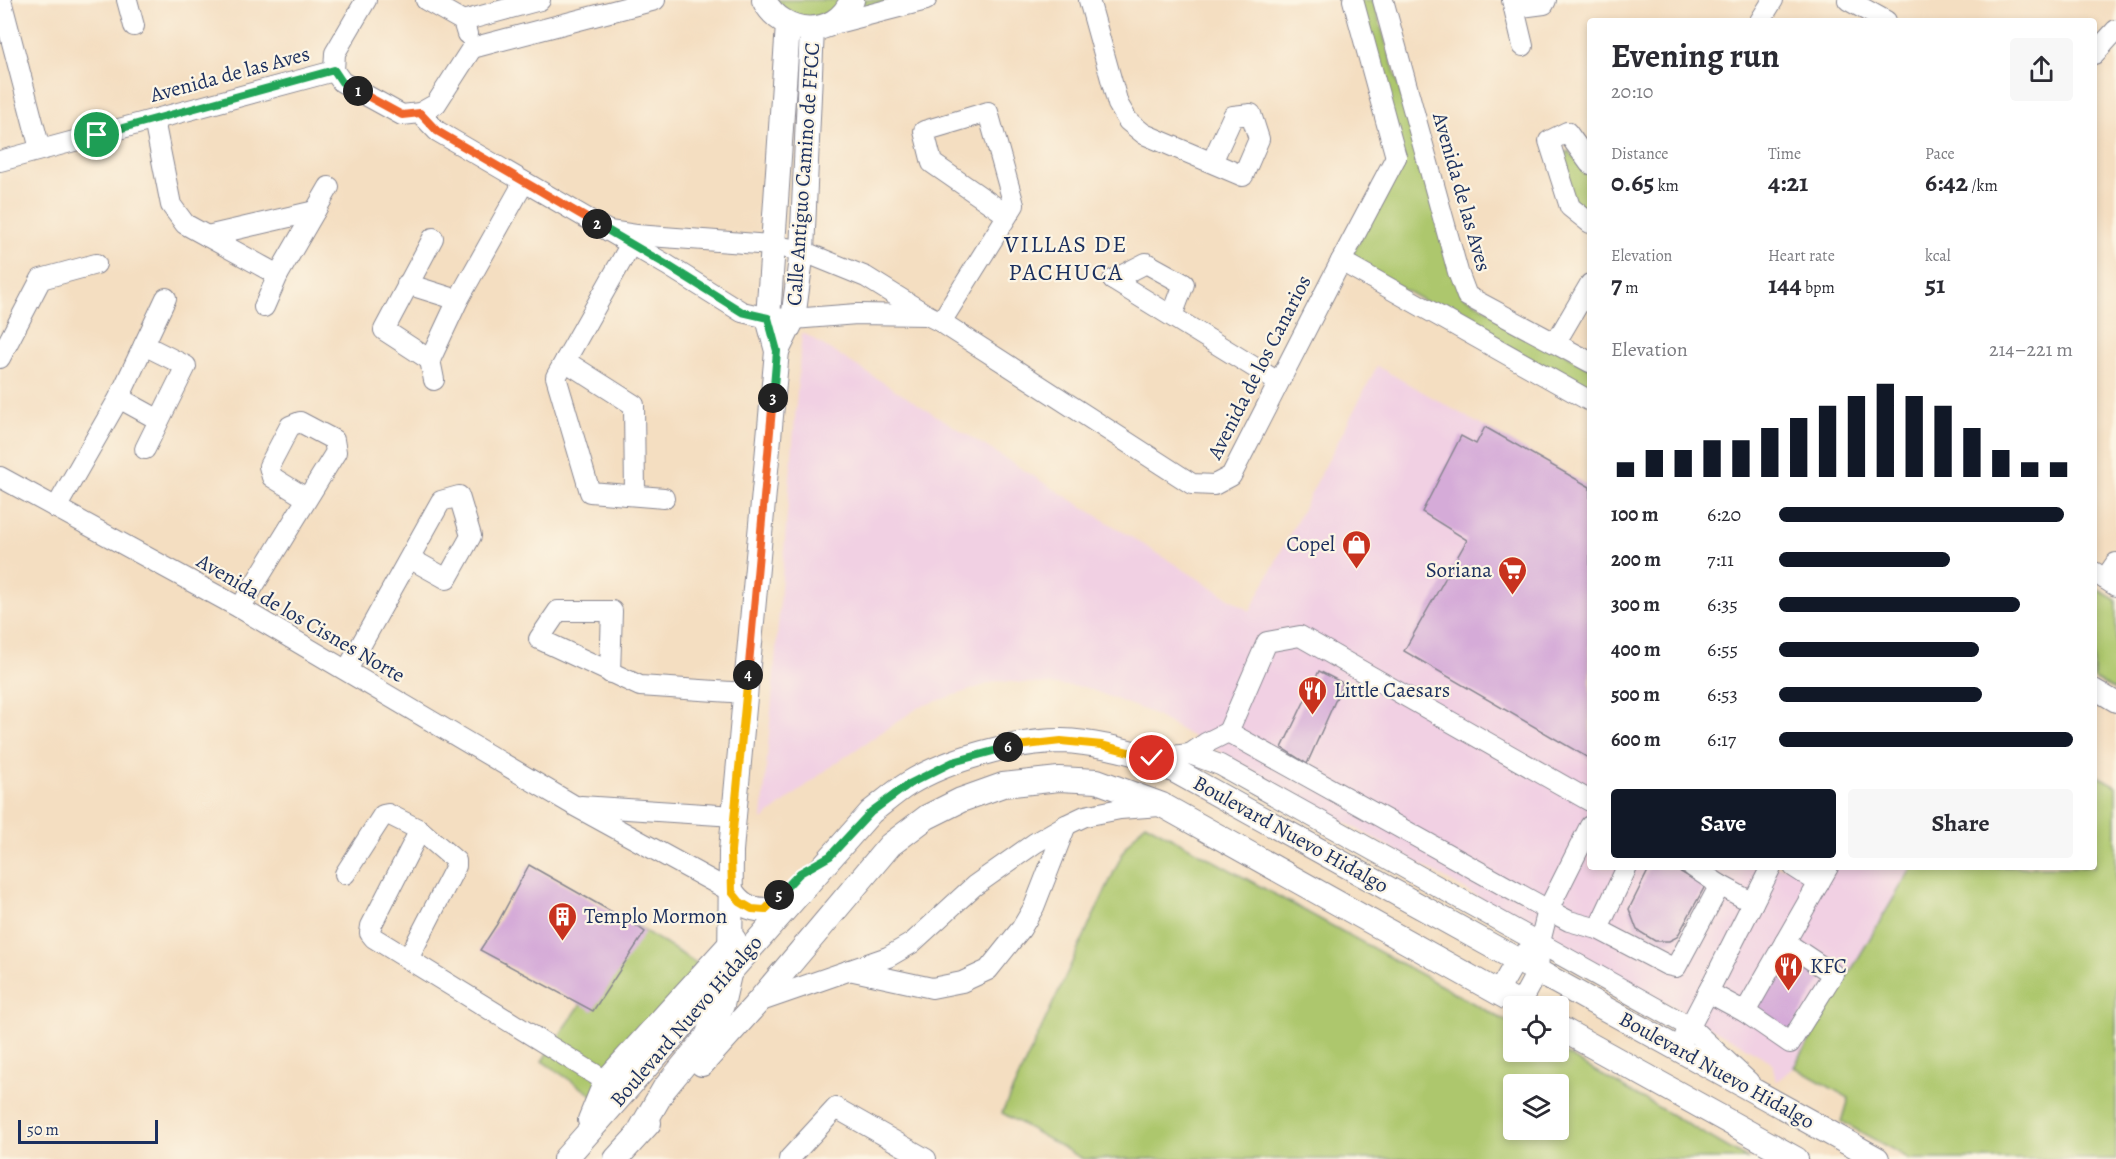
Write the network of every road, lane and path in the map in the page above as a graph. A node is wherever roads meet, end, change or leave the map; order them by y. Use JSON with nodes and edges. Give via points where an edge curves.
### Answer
{"nodes":[{"id":1,"x":1,"y":0,"type":"edge"},
{"id":2,"x":127,"y":0,"type":"edge"},
{"id":3,"x":366,"y":0,"type":"edge"},
{"id":4,"x":426,"y":0,"type":"edge"},
{"id":5,"x":655,"y":0,"type":"edge"},
{"id":6,"x":764,"y":0,"type":"edge"},
{"id":7,"x":852,"y":0,"type":"edge"},
{"id":8,"x":926,"y":0,"type":"edge"},
{"id":9,"x":1089,"y":0,"type":"edge"},
{"id":10,"x":1353,"y":0,"type":"edge"},
{"id":11,"x":1383,"y":0,"type":"edge"},
{"id":12,"x":1546,"y":0,"type":"edge"},
{"id":13,"x":1773,"y":0,"type":"edge"},
{"id":14,"x":1848,"y":0,"type":"edge"},
{"id":15,"x":528,"y":1,"type":"edge"},
{"id":16,"x":1514,"y":4,"type":"edge"},
{"id":17,"x":1762,"y":18,"type":"edge"},
{"id":18,"x":1881,"y":18,"type":"edge"},
{"id":19,"x":463,"y":21,"type":"junction"},
{"id":20,"x":788,"y":25,"type":"junction"},
{"id":21,"x":134,"y":26,"type":"dead end"},
{"id":22,"x":819,"y":27,"type":"junction"},
{"id":23,"x":2116,"y":30,"type":"edge"},
{"id":24,"x":1523,"y":45,"type":"dead end"},
{"id":25,"x":472,"y":48,"type":"junction"},
{"id":26,"x":2097,"y":51,"type":"edge"},
{"id":27,"x":334,"y":70,"type":"junction"},
{"id":28,"x":420,"y":113,"type":"junction"},
{"id":29,"x":154,"y":120,"type":"junction"},
{"id":30,"x":40,"y":149,"type":"junction"},
{"id":31,"x":1396,"y":157,"type":"junction"},
{"id":32,"x":1427,"y":159,"type":"junction"},
{"id":33,"x":1587,"y":160,"type":"edge"},
{"id":34,"x":0,"y":161,"type":"edge"},
{"id":35,"x":1212,"y":162,"type":"dead end"},
{"id":36,"x":524,"y":182,"type":"junction"},
{"id":37,"x":328,"y":186,"type":"dead end"},
{"id":38,"x":315,"y":211,"type":"junction"},
{"id":39,"x":1007,"y":215,"type":"junction"},
{"id":40,"x":1587,"y":221,"type":"edge"},
{"id":41,"x":207,"y":236,"type":"junction"},
{"id":42,"x":433,"y":238,"type":"dead end"},
{"id":43,"x":669,"y":238,"type":"junction"},
{"id":44,"x":633,"y":240,"type":"junction"},
{"id":45,"x":772,"y":245,"type":"junction"},
{"id":46,"x":802,"y":251,"type":"junction"},
{"id":47,"x":1341,"y":261,"type":"junction"},
{"id":48,"x":96,"y":264,"type":"dead end"},
{"id":49,"x":667,"y":265,"type":"junction"},
{"id":50,"x":278,"y":275,"type":"junction"},
{"id":51,"x":866,"y":277,"type":"junction"},
{"id":52,"x":407,"y":284,"type":"junction"},
{"id":53,"x":1587,"y":289,"type":"edge"},
{"id":54,"x":1467,"y":296,"type":"junction"},
{"id":55,"x":166,"y":298,"type":"dead end"},
{"id":56,"x":458,"y":300,"type":"junction"},
{"id":57,"x":264,"y":307,"type":"dead end"},
{"id":58,"x":857,"y":314,"type":"junction"},
{"id":59,"x":1172,"y":316,"type":"junction"},
{"id":60,"x":1443,"y":317,"type":"junction"},
{"id":61,"x":768,"y":318,"type":"junction"},
{"id":62,"x":934,"y":318,"type":"junction"},
{"id":63,"x":794,"y":319,"type":"junction"},
{"id":64,"x":1556,"y":342,"type":"junction"},
{"id":65,"x":144,"y":345,"type":"junction"},
{"id":66,"x":777,"y":351,"type":"junction"},
{"id":67,"x":0,"y":358,"type":"edge"},
{"id":68,"x":430,"y":360,"type":"junction"},
{"id":69,"x":1587,"y":360,"type":"edge"},
{"id":70,"x":565,"y":361,"type":"junction"},
{"id":71,"x":434,"y":380,"type":"dead end"},
{"id":72,"x":1278,"y":382,"type":"junction"},
{"id":73,"x":119,"y":398,"type":"junction"},
{"id":74,"x":1587,"y":399,"type":"edge"},
{"id":75,"x":159,"y":420,"type":"junction"},
{"id":76,"x":145,"y":449,"type":"dead end"},
{"id":77,"x":0,"y":477,"type":"edge"},
{"id":78,"x":635,"y":495,"type":"junction"},
{"id":79,"x":306,"y":498,"type":"dead end"},
{"id":80,"x":664,"y":498,"type":"dead end"},
{"id":81,"x":56,"y":508,"type":"junction"},
{"id":82,"x":411,"y":559,"type":"dead end"},
{"id":83,"x":240,"y":608,"type":"junction"},
{"id":84,"x":347,"y":670,"type":"junction"},
{"id":85,"x":610,"y":673,"type":"dead end"},
{"id":86,"x":2097,"y":691,"type":"edge"},
{"id":87,"x":746,"y":693,"type":"junction"},
{"id":88,"x":2116,"y":702,"type":"edge"},
{"id":89,"x":1228,"y":732,"type":"junction"},
{"id":90,"x":1190,"y":754,"type":"junction"},
{"id":91,"x":1152,"y":758,"type":"junction"},
{"id":92,"x":1587,"y":799,"type":"edge"},
{"id":93,"x":575,"y":806,"type":"junction"},
{"id":94,"x":1162,"y":806,"type":"junction"},
{"id":95,"x":645,"y":811,"type":"junction"},
{"id":96,"x":734,"y":816,"type":"junction"},
{"id":97,"x":1066,"y":825,"type":"junction"},
{"id":98,"x":420,"y":830,"type":"junction"},
{"id":99,"x":1587,"y":832,"type":"edge"},
{"id":100,"x":642,"y":843,"type":"junction"},
{"id":101,"x":830,"y":856,"type":"junction"},
{"id":102,"x":1626,"y":870,"type":"edge"},
{"id":103,"x":1698,"y":870,"type":"edge"},
{"id":104,"x":1770,"y":870,"type":"edge"},
{"id":105,"x":1805,"y":870,"type":"edge"},
{"id":106,"x":345,"y":874,"type":"dead end"},
{"id":107,"x":1823,"y":875,"type":"edge"},
{"id":108,"x":1720,"y":885,"type":"junction"},
{"id":109,"x":732,"y":892,"type":"junction"},
{"id":110,"x":1753,"y":903,"type":"junction"},
{"id":111,"x":765,"y":910,"type":"junction"},
{"id":112,"x":1548,"y":910,"type":"junction"},
{"id":113,"x":1598,"y":929,"type":"junction"},
{"id":114,"x":1540,"y":942,"type":"junction"},
{"id":115,"x":1785,"y":942,"type":"junction"},
{"id":116,"x":730,"y":944,"type":"junction"},
{"id":117,"x":408,"y":959,"type":"junction"},
{"id":118,"x":1528,"y":964,"type":"junction"},
{"id":119,"x":730,"y":970,"type":"junction"},
{"id":120,"x":847,"y":970,"type":"junction"},
{"id":121,"x":702,"y":977,"type":"junction"},
{"id":122,"x":1498,"y":992,"type":"junction"},
{"id":123,"x":1708,"y":992,"type":"junction"},
{"id":124,"x":1505,"y":996,"type":"edge"},
{"id":125,"x":1523,"y":996,"type":"edge"},
{"id":126,"x":758,"y":1002,"type":"junction"},
{"id":127,"x":1745,"y":1012,"type":"junction"},
{"id":128,"x":1690,"y":1027,"type":"junction"},
{"id":129,"x":1569,"y":1033,"type":"edge"},
{"id":130,"x":1678,"y":1048,"type":"junction"},
{"id":131,"x":606,"y":1081,"type":"junction"},
{"id":132,"x":1764,"y":1096,"type":"junction"},
{"id":133,"x":638,"y":1134,"type":"junction"},
{"id":134,"x":581,"y":1140,"type":"junction"},
{"id":135,"x":565,"y":1159,"type":"edge"},
{"id":136,"x":616,"y":1159,"type":"edge"},
{"id":137,"x":789,"y":1159,"type":"edge"},
{"id":138,"x":926,"y":1159,"type":"edge"},
{"id":139,"x":1796,"y":1159,"type":"edge"},
{"id":140,"x":1877,"y":1159,"type":"edge"}],
"edges":[{"from":1,"to":30,"type":"street"},
{"from":2,"to":21,"type":"street"},
{"from":3,"to":27,"type":"street","via":[[335,53]]},
{"from":4,"to":19,"type":"street"},
{"from":5,"to":25,"type":"street"},
{"from":6,"to":20,"type":"main road","via":[[770,12]]},
{"from":7,"to":22,"type":"main road","via":[[840,17]]},
{"from":8,"to":22,"type":"street"},
{"from":9,"to":35,"type":"street","via":[[1118,104],[1128,121],[1144,134]]},
{"from":10,"to":31,"type":"street"},
{"from":11,"to":32,"type":"street","name":"Avenida de las Aves"},
{"from":12,"to":16,"type":"street","via":[[1544,4]]},
{"from":13,"to":17,"type":"street"},
{"from":14,"to":18,"type":"street"},
{"from":15,"to":19,"type":"street"},
{"from":16,"to":24,"type":"street"},
{"from":19,"to":25,"type":"street"},
{"from":20,"to":22,"type":"main road"},
{"from":20,"to":45,"type":"main road","name":"Calle Antiguo Camino de FFCC"},
{"from":22,"to":46,"type":"main road","name":"Calle Antiguo Camino de FFCC"},
{"from":23,"to":26,"type":"street"},
{"from":25,"to":28,"type":"street","via":[[436,104]]},
{"from":27,"to":28,"type":"street","via":[[342,82],[402,115]]},
{"from":27,"to":29,"type":"street","name":"Avenida de las Aves"},
{"from":28,"to":36,"type":"street","name":"Avenida de los Canarios","via":[[437,131]]},
{"from":29,"to":30,"type":"street","name":"Avenida de las Aves"},
{"from":29,"to":41,"type":"street","via":[[171,205],[185,224]]},
{"from":30,"to":34,"type":"street","name":"Avenida de las Aves"},
{"from":31,"to":32,"type":"street"},
{"from":31,"to":47,"type":"street","name":"Avenida de los Canarios"},
{"from":32,"to":54,"type":"street","name":"Avenida de las Aves"},
{"from":33,"to":40,"type":"street","via":[[1567,132],[1549,141],[1570,207]]},
{"from":36,"to":44,"type":"street","name":"Avenida de los Canarios","via":[[609,231]]},
{"from":36,"to":56,"type":"street"},
{"from":37,"to":38,"type":"street"},
{"from":38,"to":41,"type":"street"},
{"from":38,"to":50,"type":"street"},
{"from":39,"to":39,"type":"street","via":[[1014,205],[988,112],[924,131],[932,163]]},
{"from":39,"to":62,"type":"street"},
{"from":41,"to":50,"type":"street"},
{"from":42,"to":52,"type":"street"},
{"from":43,"to":44,"type":"street","name":"Avenida de los Canarios"},
{"from":43,"to":45,"type":"street","name":"Avenida de los Canarios"},
{"from":43,"to":49,"type":"street","via":[[665,250]]},
{"from":44,"to":49,"type":"street","name":"Avenida de los Canarios"},
{"from":44,"to":70,"type":"street"},
{"from":45,"to":46,"type":"street","name":"Avenida de los Canarios"},
{"from":45,"to":61,"type":"main road","name":"Calle Antiguo Camino de FFCC"},
{"from":46,"to":51,"type":"street","name":"Avenida de los Canarios"},
{"from":46,"to":63,"type":"main road","name":"Calle Antiguo Camino de FFCC"},
{"from":47,"to":60,"type":"street"},
{"from":47,"to":72,"type":"street","name":"Avenida de los Canarios"},
{"from":48,"to":67,"type":"street","via":[[41,279]]},
{"from":49,"to":61,"type":"street","name":"Avenida de los Canarios","via":[[742,312]]},
{"from":50,"to":57,"type":"street"},
{"from":51,"to":58,"type":"street","via":[[869,291]]},
{"from":51,"to":62,"type":"street","name":"Avenida de los Canarios"},
{"from":52,"to":56,"type":"street"},
{"from":52,"to":68,"type":"street","via":[[384,330]]},
{"from":53,"to":64,"type":"street"},
{"from":54,"to":60,"type":"street"},
{"from":54,"to":64,"type":"street","name":"Avenida de las Aves"},
{"from":55,"to":65,"type":"street"},
{"from":56,"to":68,"type":"street"},
{"from":58,"to":62,"type":"street","name":"Avenida de los Canarios"},
{"from":58,"to":63,"type":"street","name":"Avenida de los Canarios"},
{"from":59,"to":59,"type":"street","via":[[1184,284],[1146,262],[1113,280]]},
{"from":59,"to":72,"type":"street"},
{"from":60,"to":74,"type":"street"},
{"from":61,"to":63,"type":"street","name":"Avenida de los Canarios"},
{"from":61,"to":66,"type":"main road","name":"Calle Antiguo Camino de FFCC"},
{"from":62,"to":72,"type":"street","name":"Avenida de los Canarios","via":[[1192,484],[1214,485],[1231,476]]},
{"from":63,"to":66,"type":"main road","name":"Calle Antiguo Camino de FFCC"},
{"from":64,"to":69,"type":"street","name":"Avenida de las Aves"},
{"from":65,"to":73,"type":"street"},
{"from":65,"to":75,"type":"street","via":[[186,366]]},
{"from":66,"to":87,"type":"main road","name":"Calle Antiguo Camino de FFCC"},
{"from":68,"to":71,"type":"street"},
{"from":70,"to":78,"type":"street","via":[[634,405]]},
{"from":70,"to":78,"type":"street","via":[[556,377],[590,492]]},
{"from":73,"to":75,"type":"street"},
{"from":73,"to":81,"type":"street"},
{"from":75,"to":76,"type":"street"},
{"from":77,"to":81,"type":"street","name":"Avenida de los Cisnes Norte"},
{"from":78,"to":80,"type":"street"},
{"from":79,"to":83,"type":"street"},
{"from":81,"to":83,"type":"street","name":"Avenida de los Cisnes Norte"},
{"from":82,"to":84,"type":"street"},
{"from":83,"to":84,"type":"street","name":"Avenida de los Cisnes Norte"},
{"from":84,"to":93,"type":"street","name":"Avenida de los Cisnes Norte"},
{"from":85,"to":87,"type":"street","via":[[640,686]]},
{"from":86,"to":88,"type":"street"},
{"from":87,"to":96,"type":"main road","name":"Calle Antiguo Camino de FFCC"},
{"from":89,"to":90,"type":"street"},
{"from":89,"to":92,"type":"street","via":[[1267,642],[1300,636]]},
{"from":89,"to":112,"type":"street"},
{"from":90,"to":91,"type":"street"},
{"from":90,"to":114,"type":"street","via":[[1220,765]]},
{"from":91,"to":101,"type":"main road","name":"Boulevard Nuevo Hidalgo","via":[[1102,745],[1061,741],[1000,748],[953,762],[909,784],[871,812]]},
{"from":91,"to":118,"type":"main road","name":"Boulevard Nuevo Hidalgo"},
{"from":93,"to":95,"type":"street","name":"Avenida de los Cisnes Norte"},
{"from":93,"to":100,"type":"street","name":"Avenida de los Cisnes Norte"},
{"from":94,"to":97,"type":"street","via":[[1120,809],[1085,816]]},
{"from":94,"to":122,"type":"main road","name":"Boulevard Nuevo Hidalgo"},
{"from":94,"to":126,"type":"main road","name":"Boulevard Nuevo Hidalgo","via":[[1097,781],[1059,779],[1003,785],[961,800],[927,817],[890,845]]},
{"from":95,"to":96,"type":"street","name":"Avenida de los Cisnes Norte"},
{"from":95,"to":100,"type":"street"},
{"from":96,"to":109,"type":"main road","name":"Calle Antiguo Camino de FFCC"},
{"from":97,"to":120,"type":"street","via":[[974,886],[912,943],[888,957]]},
{"from":97,"to":120,"type":"street","via":[[1034,907],[988,970],[962,982],[932,988]]},
{"from":98,"to":106,"type":"street","via":[[393,815],[383,815]]},
{"from":98,"to":117,"type":"street","via":[[452,855],[456,866]]},
{"from":98,"to":117,"type":"street","via":[[370,933]]},
{"from":99,"to":112,"type":"street"},
{"from":100,"to":109,"type":"street","name":"Avenida de los Cisnes Norte"},
{"from":101,"to":111,"type":"main road","via":[[800,873]]},
{"from":101,"to":119,"type":"main road","name":"Boulevard Nuevo Hidalgo"},
{"from":102,"to":113,"type":"street"},
{"from":103,"to":108,"type":"street"},
{"from":104,"to":110,"type":"street"},
{"from":105,"to":107,"type":"street"},
{"from":107,"to":115,"type":"street"},
{"from":108,"to":110,"type":"street"},
{"from":108,"to":113,"type":"street","via":[[1676,968]]},
{"from":109,"to":111,"type":"main road","via":[[752,909]]},
{"from":109,"to":116,"type":"main road","name":"Calle Antiguo Camino de FFCC"},
{"from":109,"to":121,"type":"main road"},
{"from":110,"to":123,"type":"street"},
{"from":111,"to":116,"type":"main road"},
{"from":112,"to":113,"type":"street"},
{"from":112,"to":114,"type":"street"},
{"from":114,"to":118,"type":"street"},
{"from":114,"to":128,"type":"street"},
{"from":115,"to":127,"type":"street"},
{"from":115,"to":127,"type":"street","via":[[1833,974],[1790,1043]]},
{"from":116,"to":119,"type":"main road","name":"Calle Antiguo Camino de FFCC"},
{"from":116,"to":121,"type":"main road"},
{"from":117,"to":131,"type":"street"},
{"from":118,"to":122,"type":"street"},
{"from":118,"to":125,"type":"street"},
{"from":118,"to":130,"type":"main road","name":"Boulevard Nuevo Hidalgo"},
{"from":119,"to":133,"type":"main road","name":"Calle Antiguo Camino de FFCC","via":[[722,1005],[706,1038],[664,1089]]},
{"from":119,"to":134,"type":"main road","name":"Boulevard Nuevo Hidalgo"},
{"from":120,"to":126,"type":"street"},
{"from":121,"to":131,"type":"main road"},
{"from":122,"to":124,"type":"main road","name":"Boulevard Nuevo Hidalgo"},
{"from":123,"to":127,"type":"street"},
{"from":123,"to":128,"type":"street"},
{"from":126,"to":133,"type":"main road","name":"Boulevard Nuevo Hidalgo"},
{"from":128,"to":130,"type":"street"},
{"from":128,"to":132,"type":"street"},
{"from":129,"to":139,"type":"main road","name":"Boulevard Nuevo Hidalgo"},
{"from":130,"to":132,"type":"main road","name":"Boulevard Nuevo Hidalgo"},
{"from":131,"to":134,"type":"main road"},
{"from":132,"to":140,"type":"main road","name":"Boulevard Nuevo Hidalgo"},
{"from":133,"to":136,"type":"main road","name":"Boulevard Nuevo Hidalgo"},
{"from":134,"to":135,"type":"main road","name":"Boulevard Nuevo Hidalgo"},
{"from":137,"to":138,"type":"street","via":[[836,1108]]}]}
